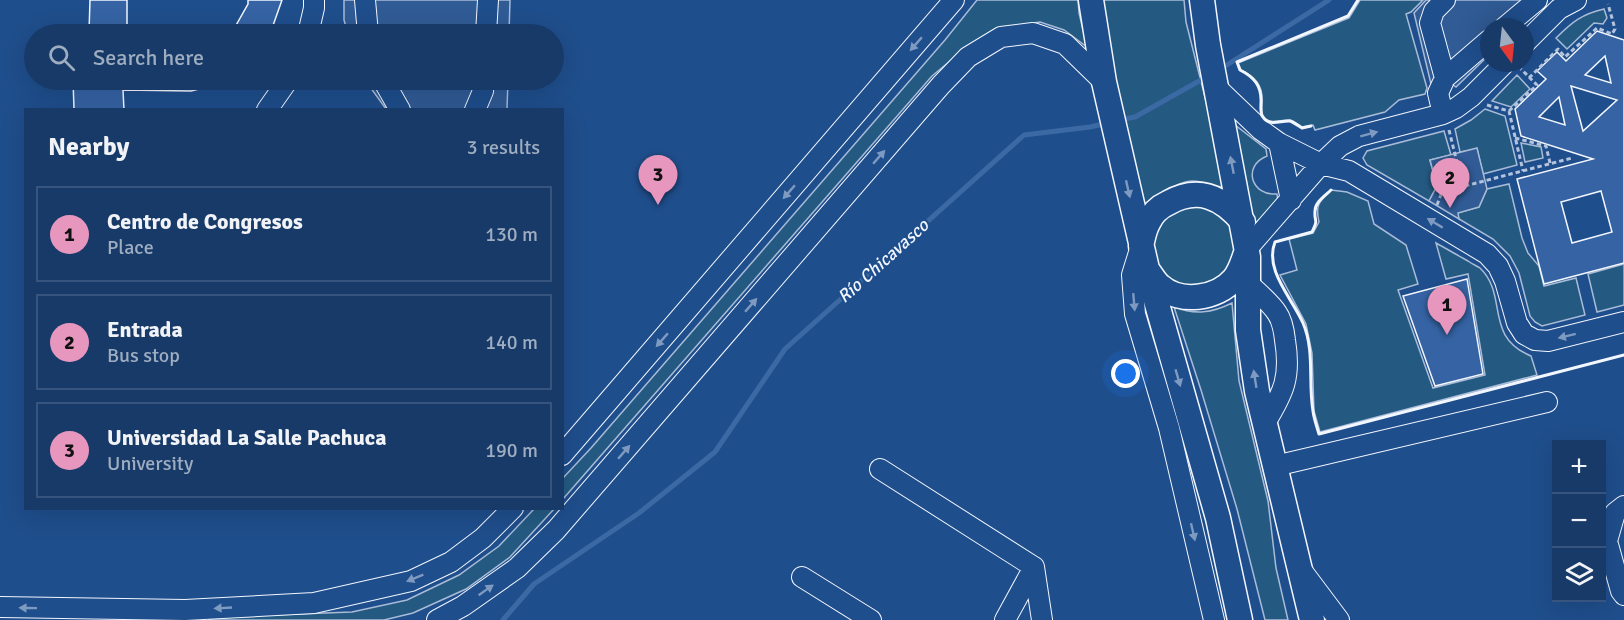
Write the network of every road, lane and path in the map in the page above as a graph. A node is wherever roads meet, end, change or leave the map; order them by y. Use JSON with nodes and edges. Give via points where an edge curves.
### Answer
{"nodes":[{"id":1,"x":314,"y":0,"type":"edge"},
{"id":2,"x":365,"y":0,"type":"edge"},
{"id":3,"x":488,"y":0,"type":"edge"},
{"id":4,"x":954,"y":0,"type":"edge"},
{"id":5,"x":1091,"y":0,"type":"edge"},
{"id":6,"x":1202,"y":0,"type":"edge"},
{"id":7,"x":1445,"y":0,"type":"edge"},
{"id":8,"x":1537,"y":0,"type":"edge"},
{"id":9,"x":1576,"y":0,"type":"edge"},
{"id":10,"x":1608,"y":4,"type":"dead end"},
{"id":11,"x":1516,"y":18,"type":"edge"},
{"id":12,"x":310,"y":24,"type":"edge"},
{"id":13,"x":367,"y":24,"type":"edge"},
{"id":14,"x":487,"y":24,"type":"edge"},
{"id":15,"x":1534,"y":34,"type":"edge"},
{"id":16,"x":1480,"y":48,"type":"edge"},
{"id":17,"x":1503,"y":72,"type":"edge"},
{"id":18,"x":1521,"y":72,"type":"edge"},
{"id":19,"x":1445,"y":78,"type":"junction"},
{"id":20,"x":1529,"y":78,"type":"junction"},
{"id":21,"x":1215,"y":81,"type":"junction"},
{"id":22,"x":281,"y":90,"type":"edge"},
{"id":23,"x":388,"y":90,"type":"edge"},
{"id":24,"x":483,"y":90,"type":"edge"},
{"id":25,"x":1107,"y":93,"type":"junction"},
{"id":26,"x":1483,"y":103,"type":"dead end"},
{"id":27,"x":268,"y":108,"type":"edge"},
{"id":28,"x":398,"y":108,"type":"edge"},
{"id":29,"x":476,"y":108,"type":"edge"},
{"id":30,"x":1509,"y":111,"type":"junction"},
{"id":31,"x":1445,"y":120,"type":"junction"},
{"id":32,"x":1515,"y":138,"type":"junction"},
{"id":33,"x":1279,"y":143,"type":"junction"},
{"id":34,"x":1572,"y":158,"type":"dead end"},
{"id":35,"x":1321,"y":164,"type":"junction"},
{"id":36,"x":1550,"y":164,"type":"junction"},
{"id":37,"x":1523,"y":171,"type":"junction"},
{"id":38,"x":1463,"y":187,"type":"junction"},
{"id":39,"x":1291,"y":200,"type":"junction"},
{"id":40,"x":1436,"y":209,"type":"dead end"},
{"id":41,"x":1243,"y":222,"type":"junction"},
{"id":42,"x":1141,"y":246,"type":"junction"},
{"id":43,"x":1247,"y":249,"type":"junction"},
{"id":44,"x":1146,"y":269,"type":"junction"},
{"id":45,"x":1248,"y":283,"type":"junction"},
{"id":46,"x":1624,"y":322,"type":"edge"},
{"id":47,"x":1547,"y":402,"type":"dead end"},
{"id":48,"x":1265,"y":423,"type":"junction"},
{"id":49,"x":564,"y":453,"type":"edge"},
{"id":50,"x":1275,"y":466,"type":"junction"},
{"id":51,"x":880,"y":469,"type":"dead end"},
{"id":52,"x":1208,"y":482,"type":"junction"},
{"id":53,"x":1183,"y":488,"type":"junction"},
{"id":54,"x":1283,"y":499,"type":"junction"},
{"id":55,"x":1624,"y":507,"type":"edge"},
{"id":56,"x":511,"y":510,"type":"edge"},
{"id":57,"x":1034,"y":567,"type":"junction"},
{"id":58,"x":1299,"y":567,"type":"junction"},
{"id":59,"x":802,"y":577,"type":"dead end"},
{"id":60,"x":1624,"y":595,"type":"edge"},
{"id":61,"x":0,"y":607,"type":"edge"},
{"id":62,"x":185,"y":615,"type":"edge"},
{"id":63,"x":436,"y":620,"type":"edge"},
{"id":64,"x":871,"y":620,"type":"edge"},
{"id":65,"x":1005,"y":620,"type":"edge"},
{"id":66,"x":1042,"y":620,"type":"edge"},
{"id":67,"x":1214,"y":620,"type":"edge"},
{"id":68,"x":1240,"y":620,"type":"edge"},
{"id":69,"x":1252,"y":620,"type":"edge"},
{"id":70,"x":1300,"y":620,"type":"edge"},
{"id":71,"x":1312,"y":620,"type":"edge"},
{"id":72,"x":1339,"y":620,"type":"edge"}],
"edges":[{"from":1,"to":12,"type":"street"},
{"from":2,"to":13,"type":"street"},
{"from":3,"to":14,"type":"street"},
{"from":4,"to":49,"type":"street","one_way":true},
{"from":5,"to":25,"type":"main road"},
{"from":6,"to":21,"type":"main road"},
{"from":7,"to":19,"type":"street","via":[[1434,11],[1430,23]]},
{"from":8,"to":11,"type":"street"},
{"from":9,"to":15,"type":"street","via":[[1559,9]]},
{"from":10,"to":20,"type":"path","via":[[1615,29],[1612,34],[1597,28],[1565,57],[1558,50]]},
{"from":16,"to":19,"type":"street"},
{"from":17,"to":31,"type":"street"},
{"from":18,"to":20,"type":"path"},
{"from":19,"to":31,"type":"street","via":[[1438,93]]},
{"from":20,"to":30,"type":"path","via":[[1537,85]]},
{"from":21,"to":33,"type":"street","via":[[1261,130]]},
{"from":41,"to":21,"type":"main road","one_way":true},
{"from":22,"to":27,"type":"street"},
{"from":23,"to":28,"type":"street"},
{"from":24,"to":29,"type":"street"},
{"from":25,"to":42,"type":"main road","one_way":true},
{"from":63,"to":25,"type":"street","one_way":true,"via":[[517,568],[556,530],[968,57],[1001,37],[1033,33],[1065,44]]},
{"from":26,"to":30,"type":"path"},
{"from":30,"to":32,"type":"path"},
{"from":35,"to":31,"type":"street","one_way":true,"via":[[1340,146],[1359,136]]},
{"from":31,"to":38,"type":"path"},
{"from":32,"to":36,"type":"path","via":[[1546,146]]},
{"from":32,"to":37,"type":"path"},
{"from":33,"to":35,"type":"street"},
{"from":33,"to":39,"type":"street"},
{"from":34,"to":36,"type":"path"},
{"from":35,"to":39,"type":"street"},
{"from":46,"to":35,"type":"street","one_way":true,"via":[[1548,341],[1535,340],[1524,334],[1517,323],[1505,281],[1487,254],[1349,171]]},
{"from":36,"to":37,"type":"path"},
{"from":37,"to":38,"type":"path"},
{"from":38,"to":40,"type":"path","via":[[1442,192]]},
{"from":39,"to":43,"type":"street"},
{"from":41,"to":42,"type":"main road","via":[[1232,209],[1209,197],[1200,194],[1176,198],[1155,212]]},
{"from":41,"to":43,"type":"main road"},
{"from":42,"to":44,"type":"main road"},
{"from":42,"to":53,"type":"street","one_way":true,"via":[[1131,275],[1135,314]]},
{"from":43,"to":44,"type":"main road","via":[[1234,279],[1201,297],[1172,293]]},
{"from":43,"to":45,"type":"main road"},
{"from":44,"to":52,"type":"main road","one_way":true},
{"from":48,"to":45,"type":"main road","one_way":true,"via":[[1248,330]]},
{"from":45,"to":48,"type":"street","via":[[1277,314],[1288,359],[1286,381]]},
{"from":47,"to":50,"type":"street"},
{"from":48,"to":50,"type":"main road"},
{"from":50,"to":54,"type":"main road"},
{"from":51,"to":57,"type":"street"},
{"from":52,"to":53,"type":"street"},
{"from":52,"to":68,"type":"main road"},
{"from":52,"to":69,"type":"main road","via":[[1229,523]]},
{"from":53,"to":67,"type":"street","one_way":true},
{"from":54,"to":58,"type":"main road"},
{"from":54,"to":70,"type":"main road","via":[[1288,569]]},
{"from":55,"to":60,"type":"street","via":[[1615,513],[1606,541]]},
{"from":56,"to":62,"type":"street","one_way":true,"via":[[451,562],[411,581],[314,603]]},
{"from":57,"to":65,"type":"street"},
{"from":57,"to":66,"type":"street"},
{"from":58,"to":71,"type":"main road"},
{"from":58,"to":72,"type":"street"},
{"from":59,"to":64,"type":"street"},
{"from":62,"to":61,"type":"street","one_way":true}]}
